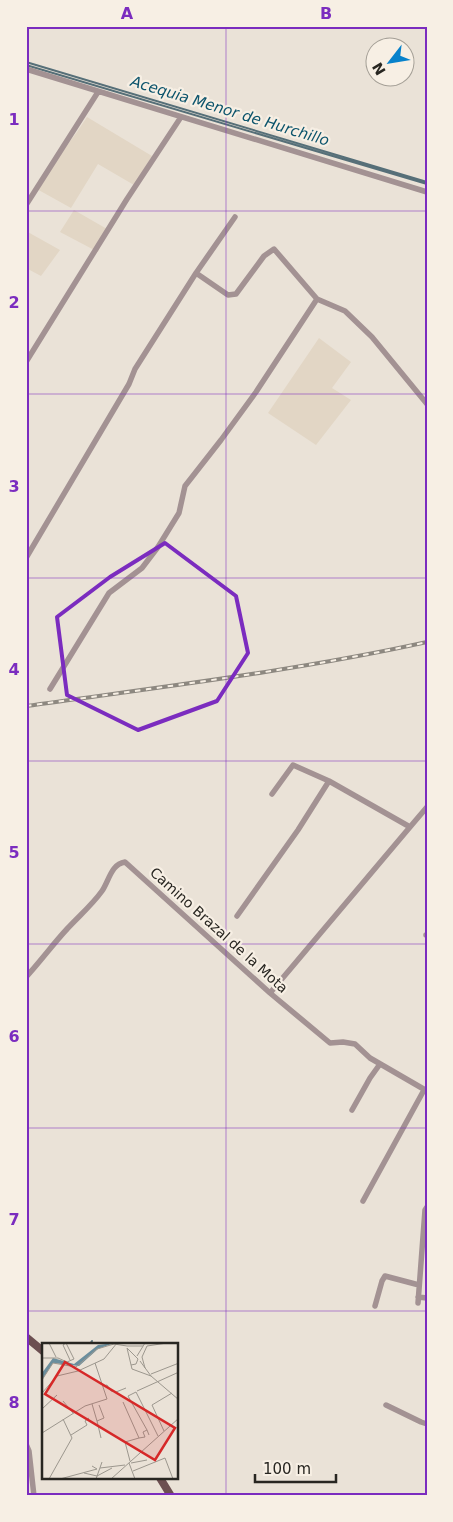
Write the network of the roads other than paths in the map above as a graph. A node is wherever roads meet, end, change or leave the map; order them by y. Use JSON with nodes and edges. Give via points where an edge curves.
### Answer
{"nodes":[{"id":1,"x":26,"y":69,"type":"edge"},
{"id":2,"x":98,"y":92,"type":"junction"},
{"id":3,"x":182,"y":117,"type":"junction"},
{"id":4,"x":427,"y":192,"type":"edge"},
{"id":5,"x":26,"y":205,"type":"edge"},
{"id":6,"x":235,"y":217,"type":"dead end"},
{"id":7,"x":196,"y":274,"type":"junction"},
{"id":8,"x":317,"y":299,"type":"junction"},
{"id":9,"x":26,"y":362,"type":"edge"},
{"id":10,"x":427,"y":404,"type":"edge"},
{"id":11,"x":26,"y":558,"type":"edge"},
{"id":12,"x":50,"y":688,"type":"dead end"},
{"id":13,"x":328,"y":781,"type":"junction"},
{"id":14,"x":272,"y":794,"type":"dead end"},
{"id":15,"x":427,"y":807,"type":"edge"},
{"id":16,"x":410,"y":827,"type":"junction"},
{"id":17,"x":237,"y":916,"type":"dead end"},
{"id":18,"x":26,"y":977,"type":"edge"},
{"id":19,"x":270,"y":993,"type":"junction"},
{"id":20,"x":380,"y":1064,"type":"junction"},
{"id":21,"x":426,"y":1091,"type":"edge"},
{"id":22,"x":352,"y":1110,"type":"dead end"},
{"id":23,"x":363,"y":1201,"type":"dead end"},
{"id":24,"x":427,"y":1207,"type":"edge"},
{"id":25,"x":419,"y":1285,"type":"junction"},
{"id":26,"x":427,"y":1298,"type":"edge"},
{"id":27,"x":375,"y":1306,"type":"dead end"},
{"id":28,"x":26,"y":1338,"type":"edge"},
{"id":29,"x":42,"y":1350,"type":"edge"},
{"id":30,"x":386,"y":1405,"type":"dead end"},
{"id":31,"x":427,"y":1424,"type":"edge"},
{"id":32,"x":26,"y":1444,"type":"edge"},
{"id":33,"x":161,"y":1480,"type":"edge"},
{"id":34,"x":34,"y":1496,"type":"edge"},
{"id":35,"x":171,"y":1496,"type":"edge"}],
"edges":[{"from":1,"to":2,"type":"street"},
{"from":2,"to":3,"type":"street"},
{"from":2,"to":5,"type":"street"},
{"from":3,"to":4,"type":"street"},
{"from":3,"to":9,"type":"street"},
{"from":6,"to":7,"type":"street"},
{"from":7,"to":8,"type":"street","via":[[228,295],[236,294],[264,256],[274,249]]},
{"from":7,"to":11,"type":"street","via":[[135,369]]},
{"from":8,"to":10,"type":"street","via":[[345,311],[372,336]]},
{"from":8,"to":12,"type":"street","via":[[256,392],[185,486],[179,513],[158,547],[142,568],[109,594]]},
{"from":13,"to":14,"type":"street","via":[[293,765]]},
{"from":13,"to":16,"type":"street"},
{"from":13,"to":17,"type":"street","via":[[298,830]]},
{"from":15,"to":16,"type":"street"},
{"from":16,"to":19,"type":"street"},
{"from":18,"to":19,"type":"street","name":"Camino Brazal de la Mota","via":[[94,902],[114,868],[125,862]]},
{"from":19,"to":20,"type":"street","name":"Camino Brazal de la Mota","via":[[330,1043],[355,1044]]},
{"from":20,"to":21,"type":"street","name":"Camino Brazal de la Mota"},
{"from":20,"to":22,"type":"street"},
{"from":21,"to":23,"type":"street"},
{"from":24,"to":25,"type":"street"},
{"from":25,"to":26,"type":"street","via":[[418,1300]]},
{"from":25,"to":27,"type":"street","via":[[385,1276]]},
{"from":28,"to":29,"type":"main road"},
{"from":30,"to":31,"type":"street"},
{"from":32,"to":34,"type":"street"},
{"from":33,"to":35,"type":"main road"}]}
